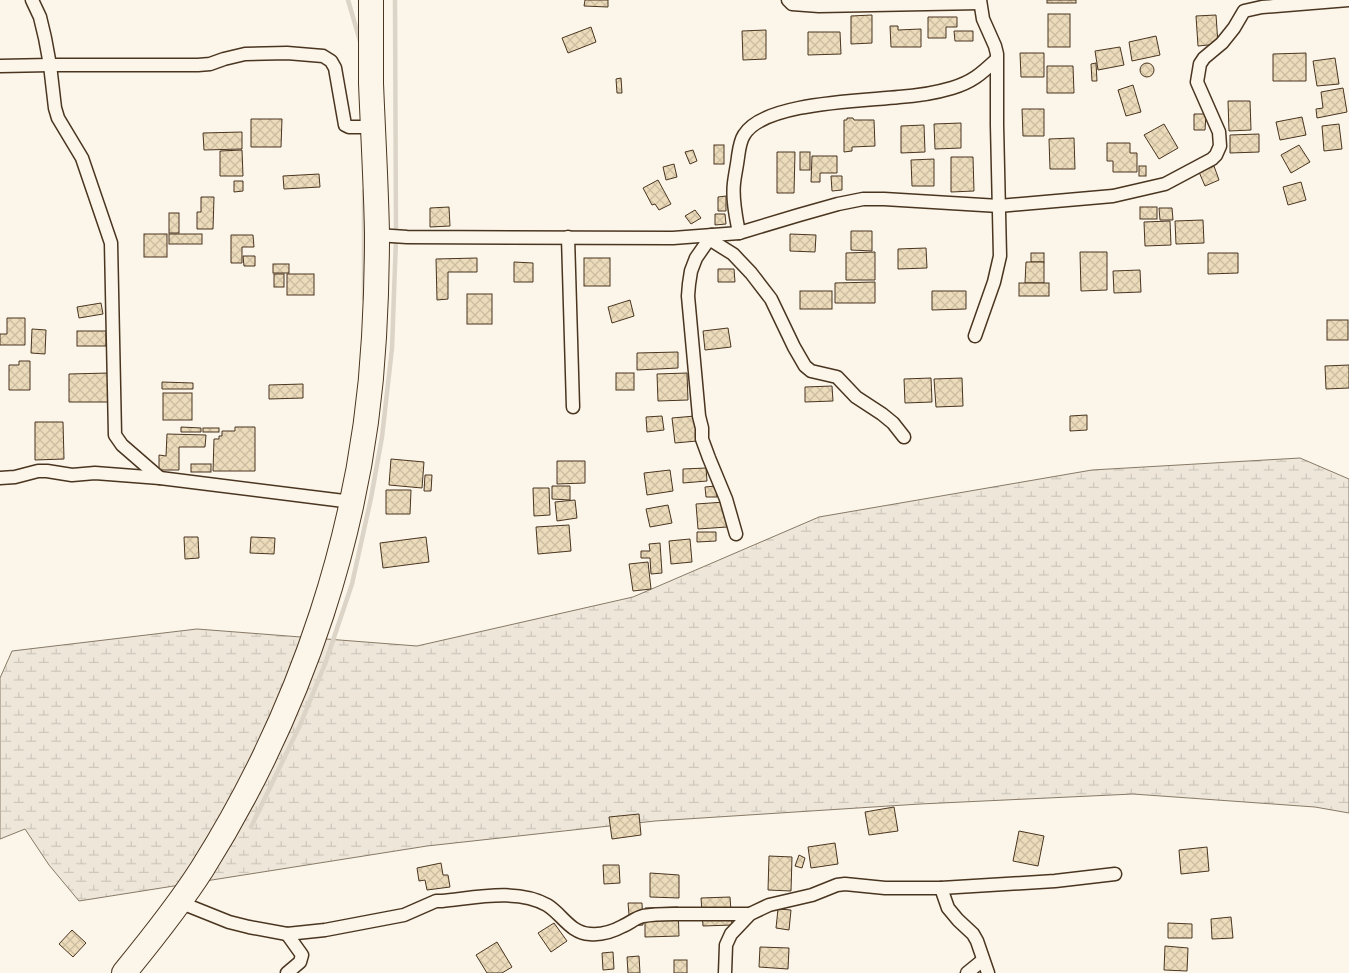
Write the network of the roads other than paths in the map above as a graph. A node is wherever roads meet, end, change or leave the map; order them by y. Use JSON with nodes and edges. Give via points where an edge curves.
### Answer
{"nodes":[{"id":1,"x":32,"y":0,"type":"edge"},
{"id":2,"x":371,"y":0,"type":"edge"},
{"id":3,"x":788,"y":0,"type":"edge"},
{"id":4,"x":1349,"y":0,"type":"edge"},
{"id":5,"x":980,"y":1,"type":"edge"},
{"id":6,"x":996,"y":60,"type":"junction"},
{"id":7,"x":50,"y":64,"type":"junction"},
{"id":8,"x":0,"y":66,"type":"edge"},
{"id":9,"x":373,"y":127,"type":"junction"},
{"id":10,"x":999,"y":206,"type":"junction"},
{"id":11,"x":738,"y":232,"type":"junction"},
{"id":12,"x":377,"y":235,"type":"junction"},
{"id":13,"x":568,"y":237,"type":"junction"},
{"id":14,"x":710,"y":237,"type":"junction"},
{"id":15,"x":975,"y":336,"type":"dead end"},
{"id":16,"x":573,"y":407,"type":"dead end"},
{"id":17,"x":904,"y":437,"type":"dead end"},
{"id":18,"x":0,"y":478,"type":"edge"},
{"id":19,"x":160,"y":478,"type":"junction"},
{"id":20,"x":352,"y":502,"type":"junction"},
{"id":21,"x":736,"y":534,"type":"dead end"},
{"id":22,"x":1116,"y":874,"type":"dead end"},
{"id":23,"x":941,"y":888,"type":"junction"},
{"id":24,"x":179,"y":902,"type":"junction"},
{"id":25,"x":750,"y":914,"type":"junction"},
{"id":26,"x":287,"y":934,"type":"junction"},
{"id":27,"x":983,"y":960,"type":"junction"},
{"id":28,"x":124,"y":973,"type":"edge"},
{"id":29,"x":287,"y":973,"type":"edge"},
{"id":30,"x":725,"y":973,"type":"edge"},
{"id":31,"x":967,"y":973,"type":"edge"},
{"id":32,"x":988,"y":973,"type":"edge"}],
"edges":[{"from":1,"to":7,"type":"street","via":[[40,17]]},
{"from":2,"to":9,"type":"highway"},
{"from":3,"to":5,"type":"street","via":[[792,4],[819,6]]},
{"from":4,"to":10,"type":"street","via":[[1244,11],[1222,43],[1200,64],[1197,82],[1220,140],[1216,156],[1212,159],[1165,184],[1113,196]]},
{"from":5,"to":6,"type":"street","via":[[983,19],[996,46]]},
{"from":6,"to":10,"type":"street"},
{"from":6,"to":11,"type":"street","via":[[977,78],[951,88],[899,98],[837,102],[766,117],[744,134],[740,146],[734,184]]},
{"from":7,"to":8,"type":"street"},
{"from":7,"to":9,"type":"street","via":[[198,65],[245,54],[323,56],[335,68],[345,125]]},
{"from":7,"to":19,"type":"street","via":[[58,118],[82,158],[111,243],[115,435]]},
{"from":9,"to":12,"type":"highway"},
{"from":10,"to":11,"type":"street","via":[[863,199]]},
{"from":10,"to":15,"type":"street","via":[[1000,256]]},
{"from":11,"to":14,"type":"street"},
{"from":12,"to":13,"type":"street"},
{"from":12,"to":20,"type":"highway","via":[[368,405]]},
{"from":13,"to":14,"type":"street"},
{"from":13,"to":16,"type":"street"},
{"from":14,"to":17,"type":"street","via":[[733,254],[771,299],[805,366],[811,371],[837,377],[856,398],[894,423]]},
{"from":14,"to":21,"type":"street","via":[[690,271],[688,296],[702,439]]},
{"from":18,"to":19,"type":"street","via":[[47,471]]},
{"from":19,"to":20,"type":"street"},
{"from":20,"to":24,"type":"highway","via":[[324,611],[285,711],[246,795]]},
{"from":22,"to":23,"type":"street","via":[[1055,882]]},
{"from":23,"to":25,"type":"street","via":[[837,885],[769,904]]},
{"from":23,"to":27,"type":"street","via":[[948,908],[973,934]]},
{"from":24,"to":26,"type":"street","via":[[229,922]]},
{"from":24,"to":28,"type":"highway"},
{"from":25,"to":26,"type":"street","via":[[655,915],[637,918],[607,933],[587,934],[571,927],[547,905],[510,895],[436,902],[404,914]]},
{"from":25,"to":30,"type":"street","via":[[731,934],[726,945]]},
{"from":26,"to":29,"type":"street","via":[[302,955],[300,962]]},
{"from":27,"to":31,"type":"street"},
{"from":27,"to":32,"type":"street"}]}
